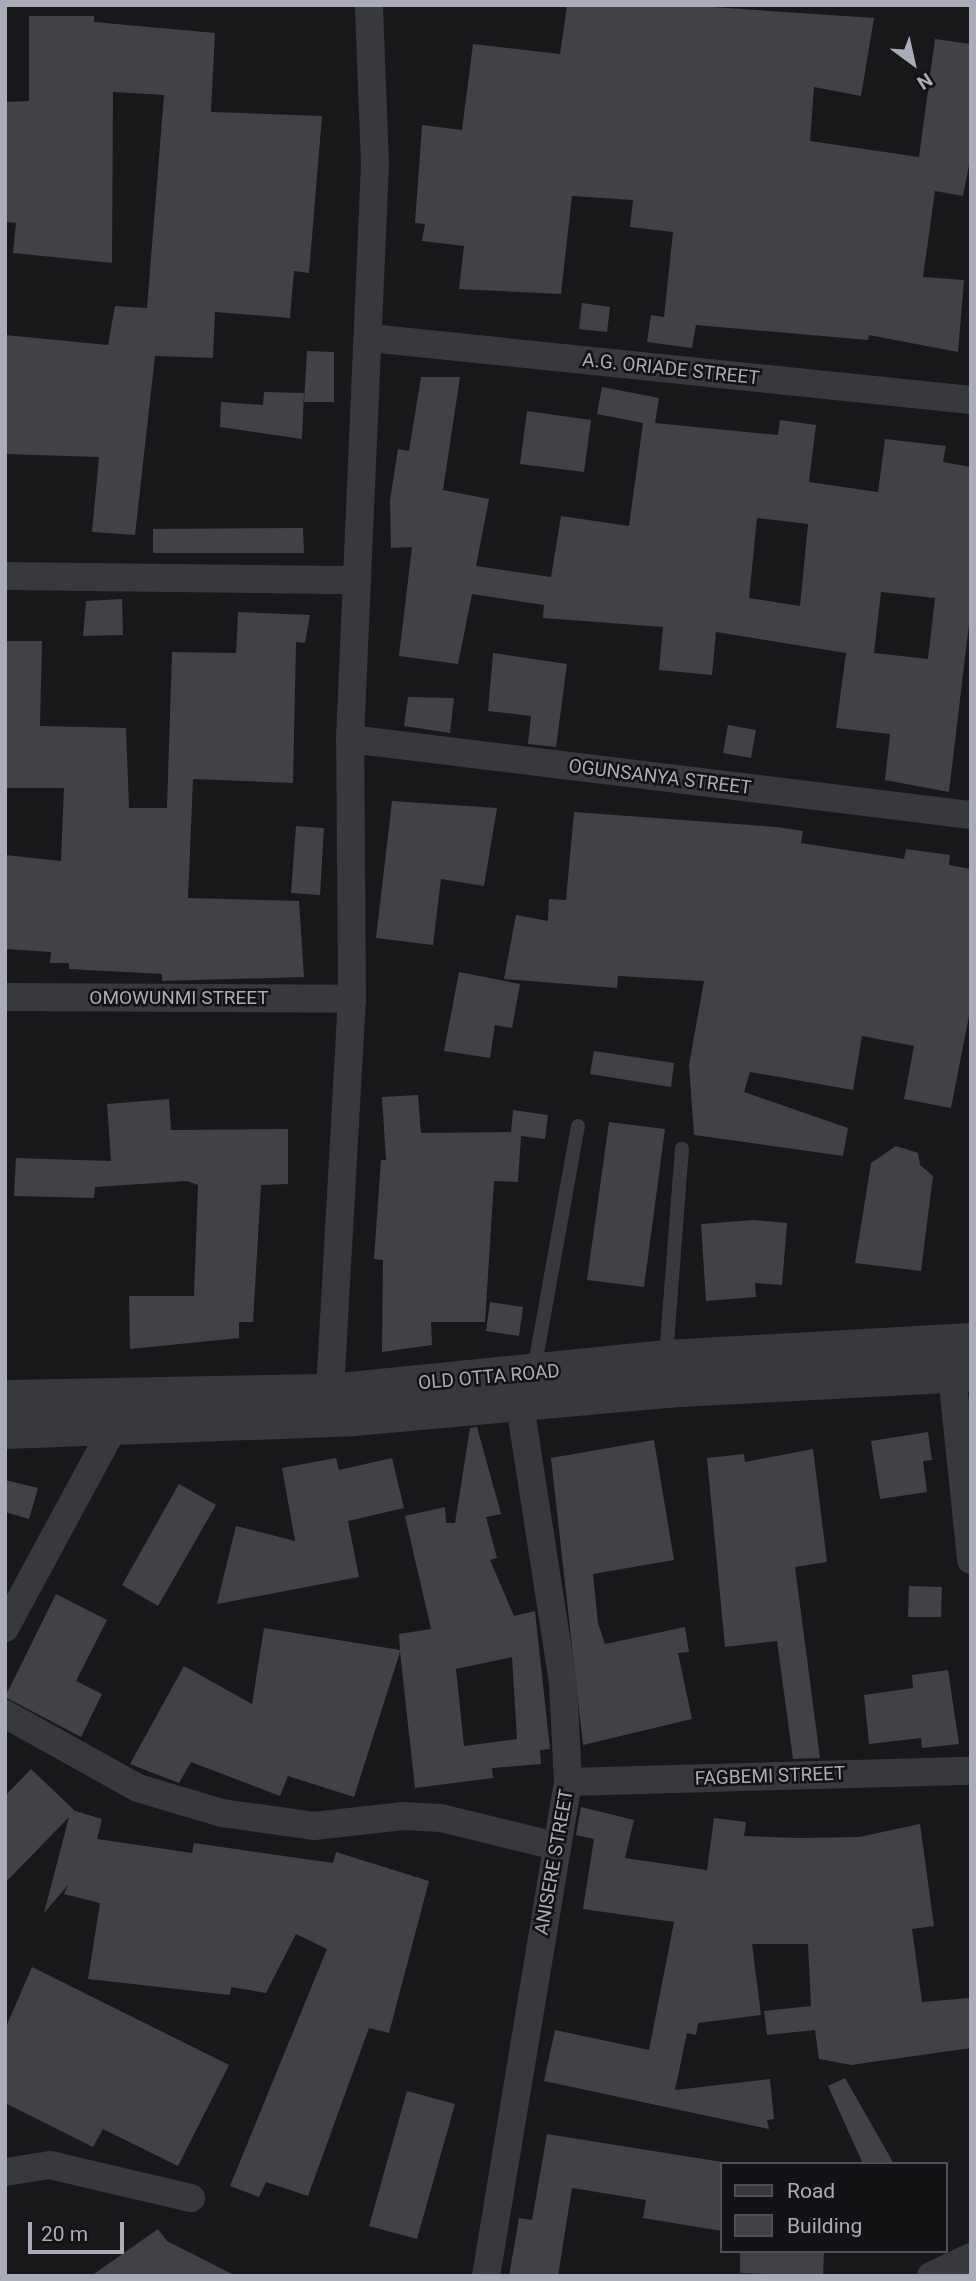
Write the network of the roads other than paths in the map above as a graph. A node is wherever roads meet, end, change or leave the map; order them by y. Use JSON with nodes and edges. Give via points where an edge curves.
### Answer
{"nodes":[{"id":1,"x":369,"y":5,"type":"edge"},
{"id":2,"x":370,"y":338,"type":"junction"},
{"id":3,"x":971,"y":400,"type":"edge"},
{"id":4,"x":5,"y":576,"type":"edge"},
{"id":5,"x":357,"y":580,"type":"junction"},
{"id":6,"x":350,"y":739,"type":"junction"},
{"id":7,"x":971,"y":815,"type":"edge"},
{"id":8,"x":5,"y":997,"type":"edge"},
{"id":9,"x":352,"y":999,"type":"junction"},
{"id":10,"x":578,"y":1126,"type":"dead end"},
{"id":11,"x":682,"y":1149,"type":"dead end"},
{"id":12,"x":971,"y":1340,"type":"edge"},
{"id":13,"x":666,"y":1357,"type":"junction"},
{"id":14,"x":962,"y":1375,"type":"edge"},
{"id":15,"x":526,"y":1390,"type":"junction"},
{"id":16,"x":330,"y":1391,"type":"junction"},
{"id":17,"x":5,"y":1397,"type":"edge"},
{"id":18,"x":5,"y":1431,"type":"edge"},
{"id":19,"x":111,"y":1432,"type":"junction"},
{"id":20,"x":971,"y":1560,"type":"edge"},
{"id":21,"x":5,"y":1628,"type":"edge"},
{"id":22,"x":5,"y":1714,"type":"edge"},
{"id":23,"x":971,"y":1771,"type":"edge"},
{"id":24,"x":568,"y":1782,"type":"junction"},
{"id":25,"x":556,"y":1846,"type":"junction"},
{"id":26,"x":5,"y":2172,"type":"edge"},
{"id":27,"x":191,"y":2198,"type":"dead end"},
{"id":28,"x":971,"y":2257,"type":"edge"},
{"id":29,"x":486,"y":2276,"type":"edge"},
{"id":30,"x":931,"y":2276,"type":"edge"}],
"edges":[{"from":1,"to":2,"type":"street","via":[[375,164]]},
{"from":2,"to":3,"type":"street","name":"A.G. ORIADE STREET"},
{"from":2,"to":5,"type":"street"},
{"from":4,"to":5,"type":"street"},
{"from":5,"to":6,"type":"street"},
{"from":6,"to":7,"type":"street","name":"OGUNSANYA STREET"},
{"from":6,"to":9,"type":"street"},
{"from":8,"to":9,"type":"street","name":"OMOWUNMI STREET"},
{"from":9,"to":16,"type":"street"},
{"from":10,"to":15,"type":"lane"},
{"from":11,"to":13,"type":"lane"},
{"from":12,"to":13,"type":"street","name":"OLD OTTA ROAD"},
{"from":13,"to":15,"type":"street","name":"OLD OTTA ROAD"},
{"from":14,"to":15,"type":"street","name":"OLD OTTA ROAD","via":[[680,1389]]},
{"from":14,"to":20,"type":"street"},
{"from":15,"to":16,"type":"street","name":"OLD OTTA ROAD"},
{"from":15,"to":19,"type":"street","name":"OLD OTTA ROAD"},
{"from":15,"to":24,"type":"street","name":"ANISERE STREET","via":[[563,1683]]},
{"from":16,"to":17,"type":"street","name":"OLD OTTA ROAD"},
{"from":18,"to":19,"type":"street","name":"OLD OTTA ROAD"},
{"from":19,"to":21,"type":"street"},
{"from":22,"to":25,"type":"street","via":[[138,1788],[222,1813],[314,1826],[402,1815],[441,1818]]},
{"from":23,"to":24,"type":"street","name":"FAGBEMI STREET"},
{"from":24,"to":25,"type":"street","name":"ANISERE STREET"},
{"from":25,"to":29,"type":"street","name":"ANISERE STREET"},
{"from":26,"to":27,"type":"street","via":[[50,2165]]},
{"from":28,"to":30,"type":"street"}]}
